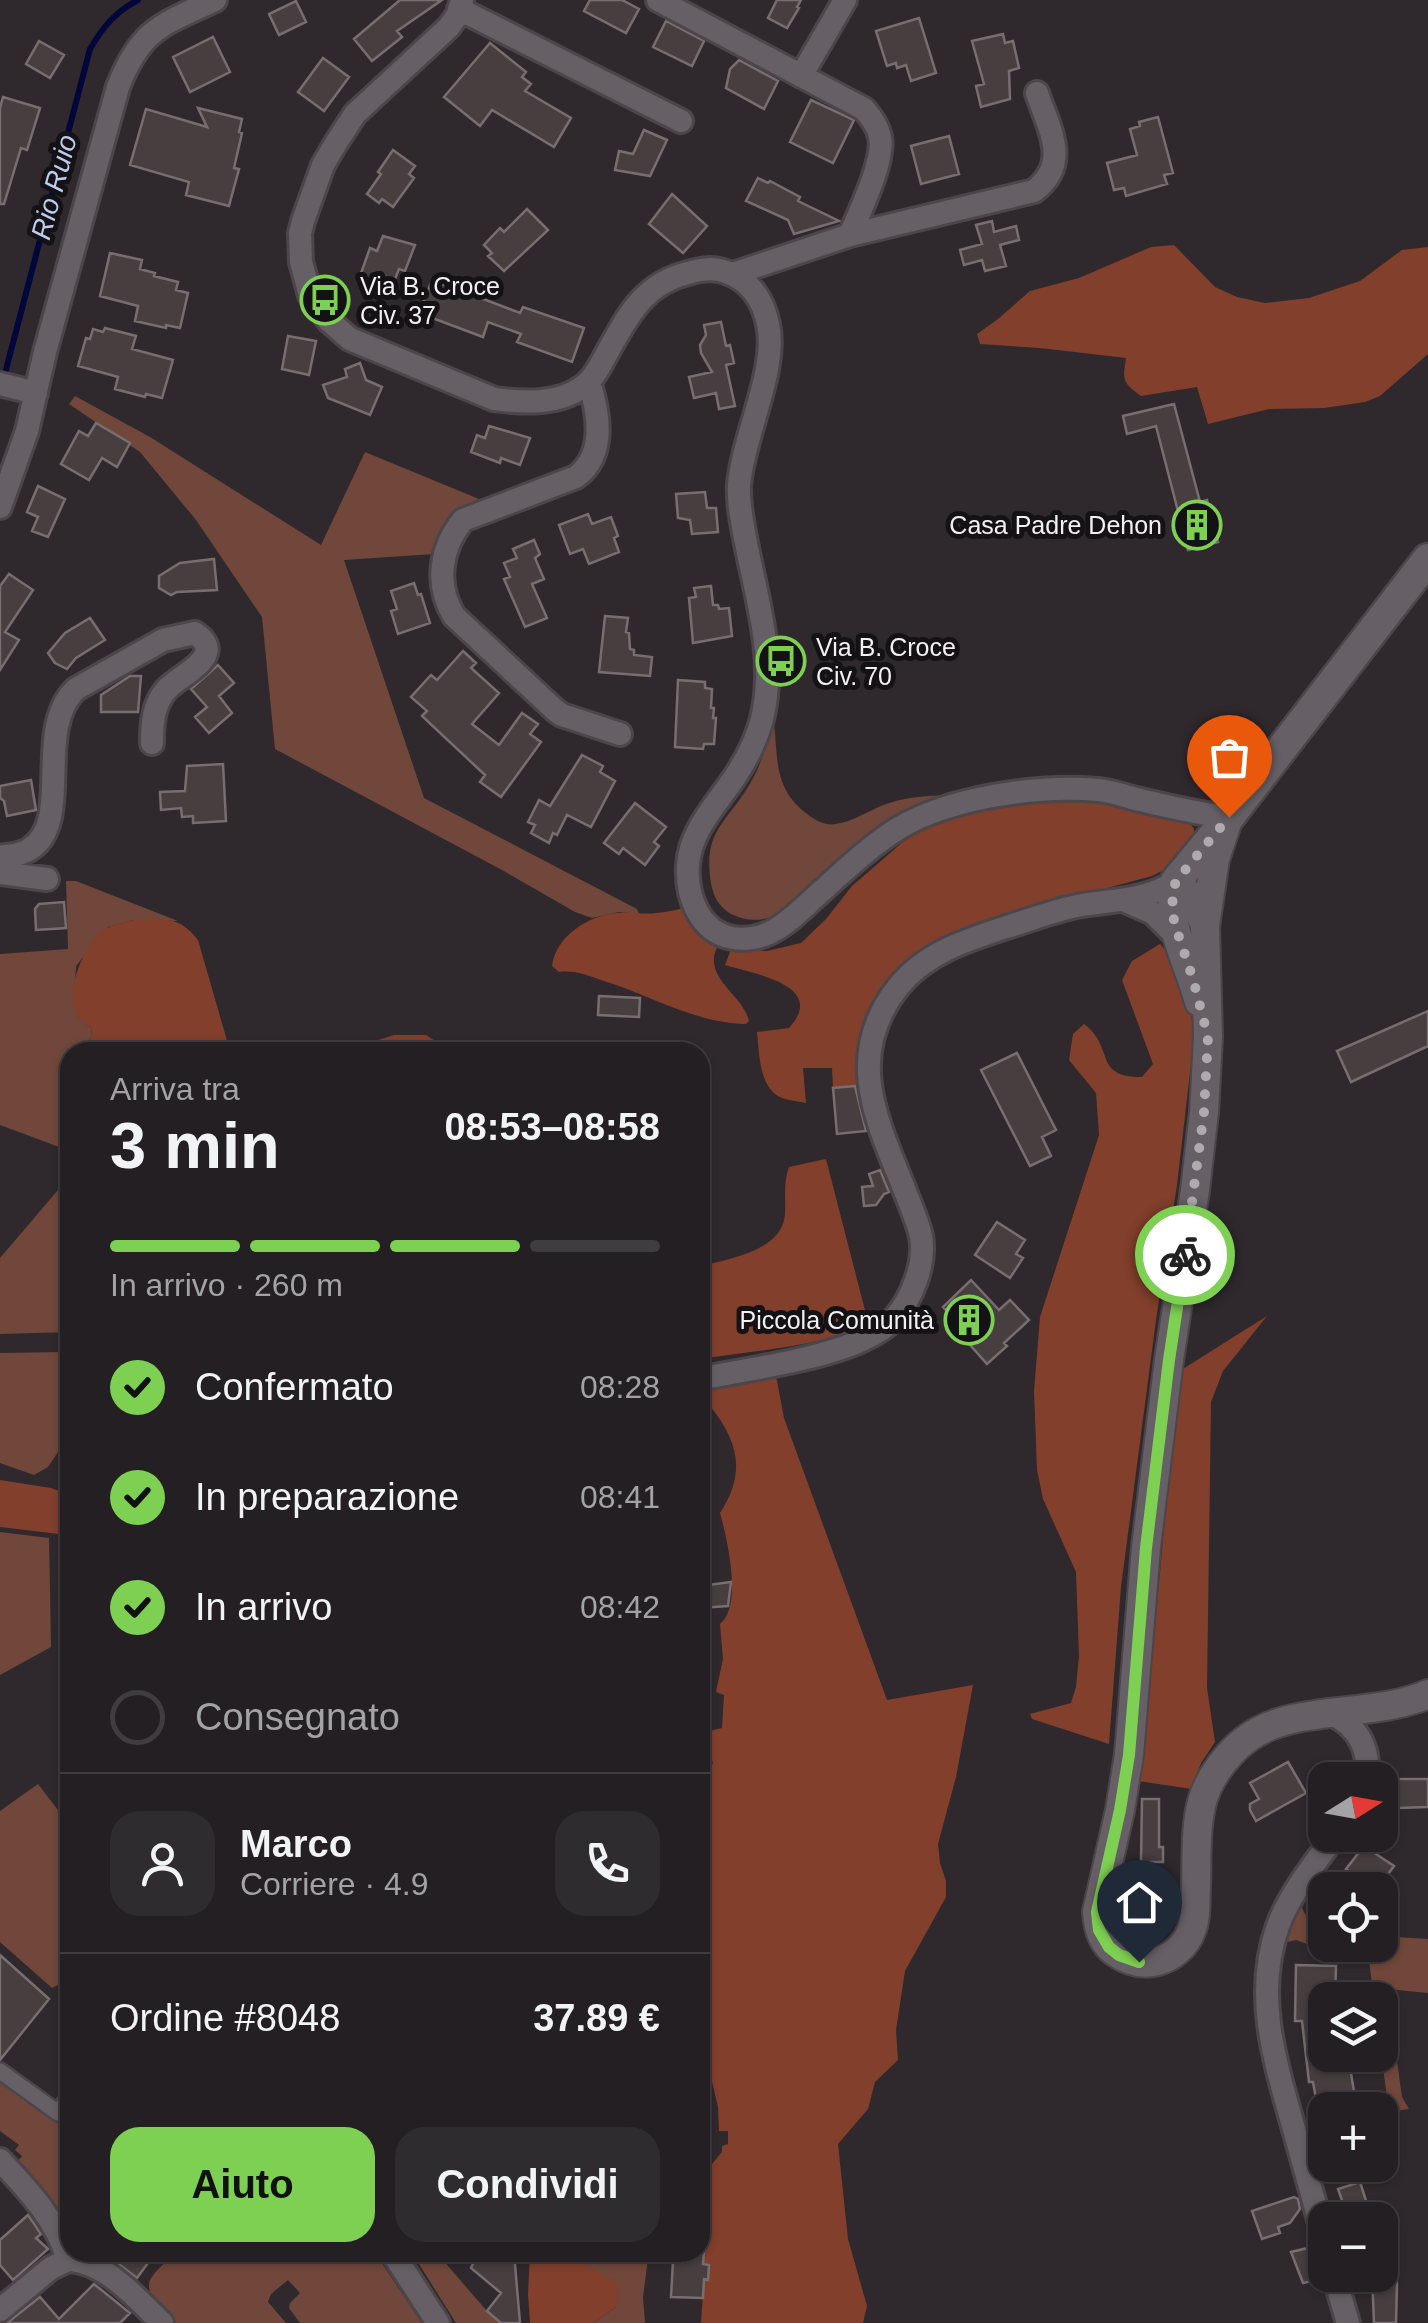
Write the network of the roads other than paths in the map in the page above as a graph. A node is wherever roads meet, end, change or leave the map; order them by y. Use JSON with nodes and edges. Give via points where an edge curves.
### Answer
{"nodes":[{"id":1,"x":215,"y":0,"type":"edge"},
{"id":2,"x":658,"y":0,"type":"edge"},
{"id":3,"x":845,"y":0,"type":"edge"},
{"id":4,"x":461,"y":5,"type":"edge"},
{"id":5,"x":168,"y":8,"type":"edge"},
{"id":6,"x":801,"y":76,"type":"junction"},
{"id":7,"x":1037,"y":93,"type":"dead end"},
{"id":8,"x":681,"y":121,"type":"dead end"},
{"id":9,"x":850,"y":235,"type":"junction"},
{"id":10,"x":733,"y":274,"type":"junction"},
{"id":11,"x":589,"y":382,"type":"junction"},
{"id":12,"x":0,"y":384,"type":"edge"},
{"id":13,"x":30,"y":392,"type":"junction"},
{"id":14,"x":0,"y":507,"type":"edge"},
{"id":15,"x":1428,"y":559,"type":"edge"},
{"id":16,"x":620,"y":734,"type":"dead end"},
{"id":17,"x":152,"y":742,"type":"dead end"},
{"id":18,"x":1229,"y":817,"type":"junction"},
{"id":19,"x":0,"y":857,"type":"edge"},
{"id":20,"x":0,"y":873,"type":"edge"},
{"id":21,"x":47,"y":879,"type":"dead end"},
{"id":22,"x":1176,"y":881,"type":"junction"},
{"id":23,"x":1123,"y":900,"type":"junction"},
{"id":24,"x":1205,"y":926,"type":"junction"},
{"id":25,"x":1178,"y":937,"type":"junction"},
{"id":26,"x":1208,"y":1037,"type":"junction"},
{"id":27,"x":710,"y":1377,"type":"edge"},
{"id":28,"x":1428,"y":1694,"type":"edge"},
{"id":29,"x":1331,"y":1714,"type":"junction"},
{"id":30,"x":1368,"y":1762,"type":"edge"},
{"id":31,"x":1323,"y":1852,"type":"edge"},
{"id":32,"x":0,"y":2071,"type":"edge"},
{"id":33,"x":60,"y":2111,"type":"edge"},
{"id":34,"x":0,"y":2160,"type":"edge"},
{"id":35,"x":1314,"y":2202,"type":"edge"},
{"id":36,"x":60,"y":2220,"type":"edge"},
{"id":37,"x":64,"y":2262,"type":"edge"},
{"id":38,"x":80,"y":2262,"type":"edge"},
{"id":39,"x":398,"y":2262,"type":"edge"},
{"id":40,"x":1339,"y":2292,"type":"edge"},
{"id":41,"x":0,"y":2310,"type":"edge"},
{"id":42,"x":162,"y":2323,"type":"edge"},
{"id":43,"x":438,"y":2323,"type":"edge"},
{"id":44,"x":1348,"y":2323,"type":"edge"}],
"edges":[{"from":1,"to":5,"type":"street"},
{"from":2,"to":6,"type":"street"},
{"from":3,"to":6,"type":"street"},
{"from":4,"to":8,"type":"street"},
{"from":4,"to":11,"type":"street","via":[[450,27],[355,114],[324,166],[300,234],[310,295],[350,339],[494,399],[547,400]]},
{"from":5,"to":13,"type":"street","via":[[118,87]]},
{"from":6,"to":9,"type":"street","via":[[864,110],[880,134],[882,153]]},
{"from":7,"to":9,"type":"street","via":[[1056,152],[1046,181],[1018,196]]},
{"from":9,"to":10,"type":"street"},
{"from":10,"to":11,"type":"street","via":[[691,272],[646,294]]},
{"from":10,"to":18,"type":"street","via":[[759,298],[772,349],[739,490],[767,677],[761,723],[742,767],[690,850],[691,896],[708,927],[735,938],[768,934],[900,827],[1007,794],[1100,790]]},
{"from":11,"to":16,"type":"street","via":[[598,426],[582,474],[463,520],[446,548],[442,584],[454,616],[556,711]]},
{"from":12,"to":13,"type":"street"},
{"from":13,"to":14,"type":"street","via":[[17,463]]},
{"from":15,"to":18,"type":"main road"},
{"from":17,"to":19,"type":"street","via":[[156,706],[167,688],[206,657],[195,633],[162,640],[68,696],[55,735],[50,820],[28,852]]},
{"from":18,"to":22,"type":"main road"},
{"from":18,"to":24,"type":"street"},
{"from":20,"to":21,"type":"street"},
{"from":22,"to":23,"type":"street"},
{"from":22,"to":24,"type":"street"},
{"from":22,"to":25,"type":"street","via":[[1171,909]]},
{"from":23,"to":25,"type":"street","via":[[1153,913]]},
{"from":23,"to":27,"type":"street","via":[[1054,912],[965,942],[922,964],[900,985],[881,1013],[868,1066],[873,1107],[920,1235],[920,1265],[909,1297],[894,1320],[859,1342]]},
{"from":24,"to":26,"type":"street"},
{"from":25,"to":26,"type":"street"},
{"from":26,"to":29,"type":"street","via":[[1197,1170],[1146,1548],[1129,1755],[1097,1912],[1109,1947],[1148,1962],[1184,1944],[1195,1918],[1197,1837],[1208,1787],[1232,1752],[1260,1730]]},
{"from":28,"to":29,"type":"street"},
{"from":29,"to":30,"type":"street","via":[[1350,1725]]},
{"from":31,"to":35,"type":"street","via":[[1280,1920],[1266,1988],[1270,2043]]},
{"from":32,"to":33,"type":"street"},
{"from":34,"to":36,"type":"street"},
{"from":37,"to":41,"type":"street"},
{"from":38,"to":42,"type":"street","via":[[124,2287]]},
{"from":39,"to":43,"type":"street"},
{"from":40,"to":44,"type":"street"}]}
